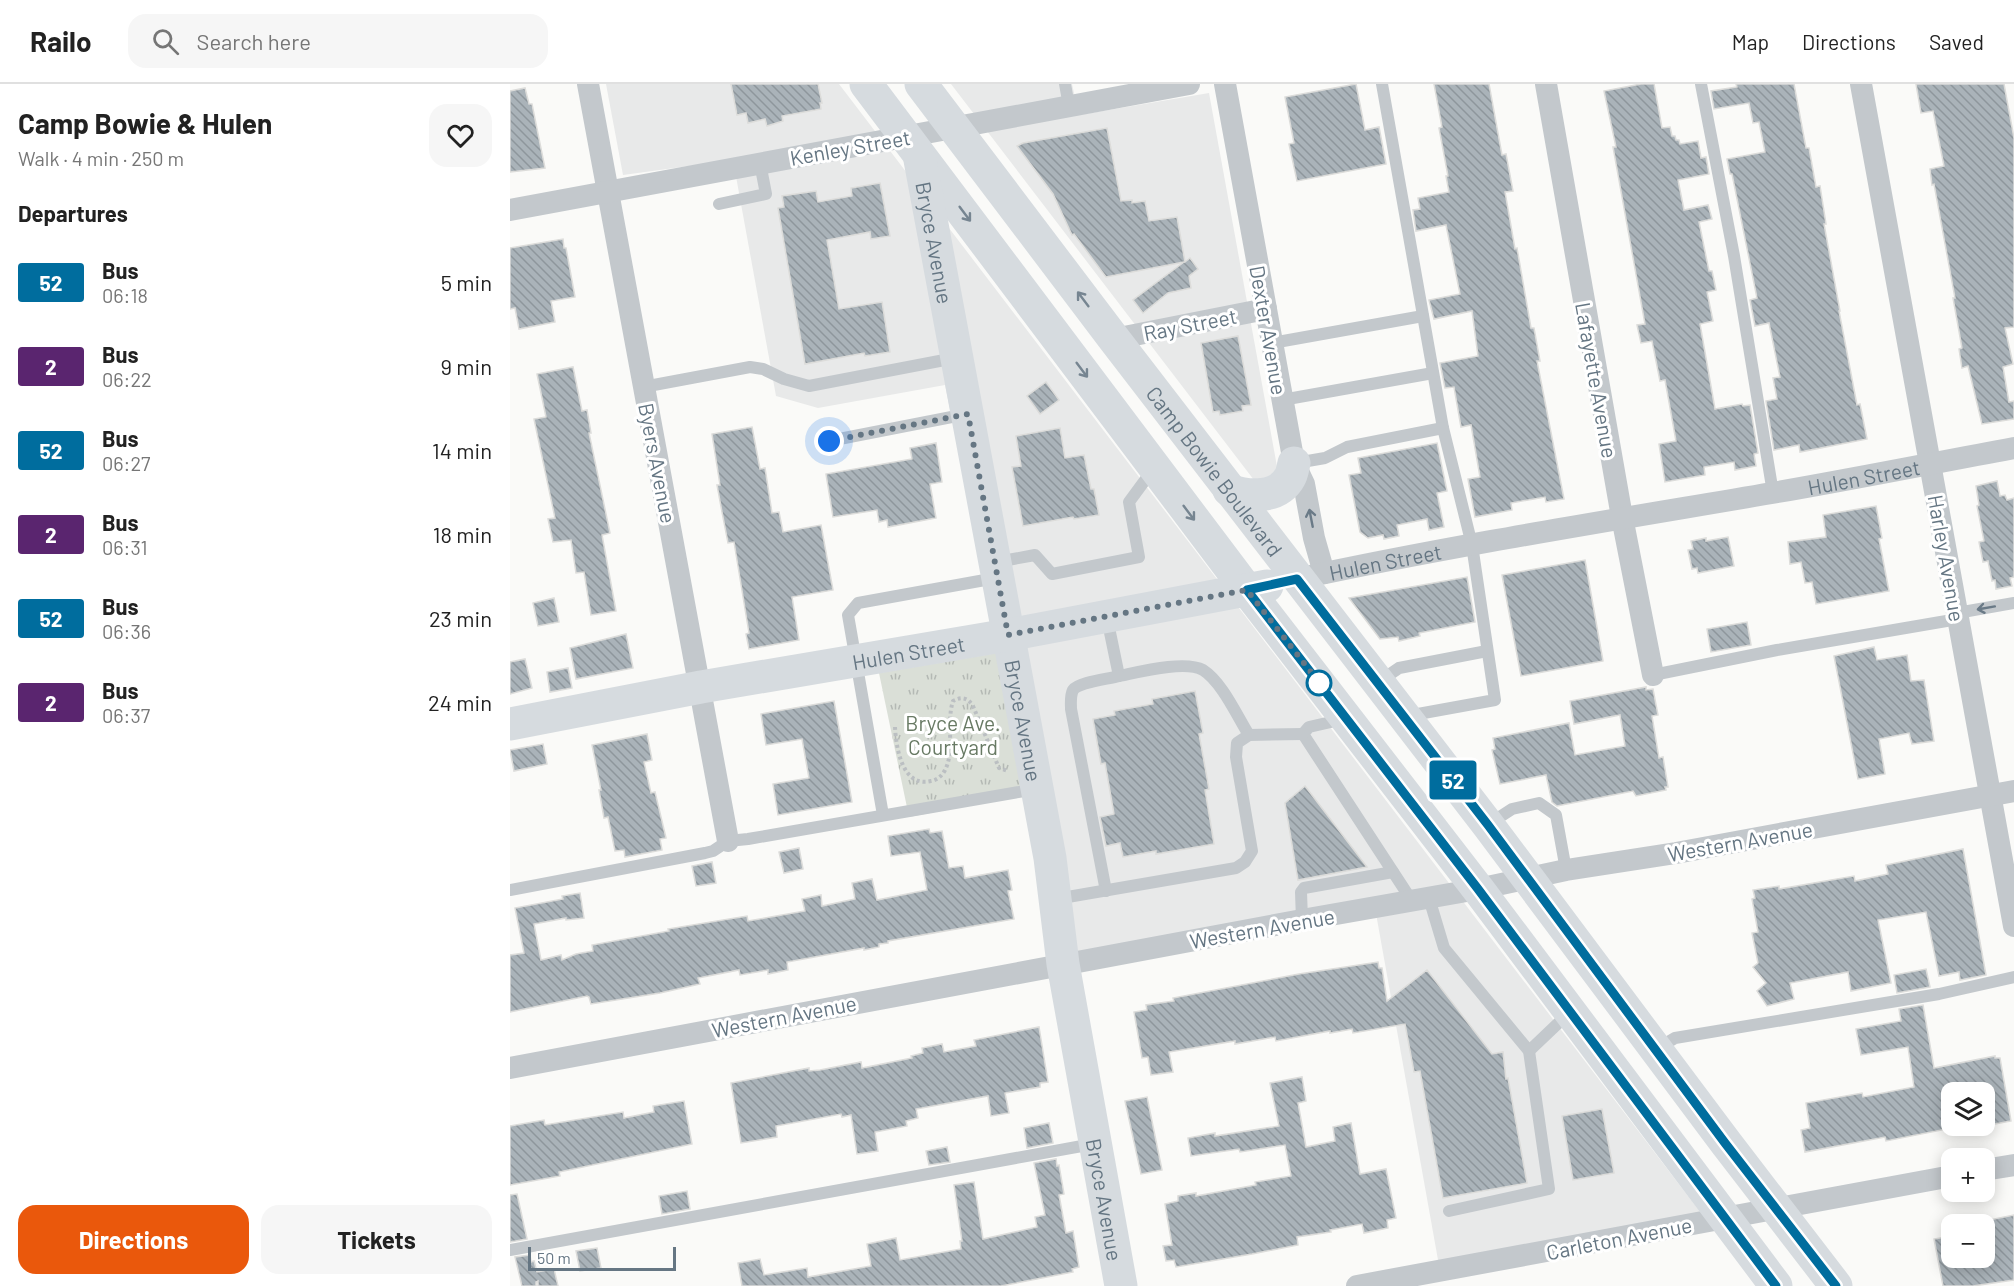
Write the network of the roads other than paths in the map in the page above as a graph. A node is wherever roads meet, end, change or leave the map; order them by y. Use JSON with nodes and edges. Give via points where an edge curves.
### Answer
{"nodes":[{"id":1,"x":588,"y":84,"type":"edge"},
{"id":2,"x":866,"y":84,"type":"edge"},
{"id":3,"x":907,"y":84,"type":"edge"},
{"id":4,"x":921,"y":84,"type":"edge"},
{"id":5,"x":1189,"y":84,"type":"edge"},
{"id":6,"x":1225,"y":84,"type":"edge"},
{"id":7,"x":1382,"y":84,"type":"edge"},
{"id":8,"x":1546,"y":84,"type":"edge"},
{"id":9,"x":1701,"y":84,"type":"edge"},
{"id":10,"x":1861,"y":84,"type":"edge"},
{"id":11,"x":1067,"y":95,"type":"edge"},
{"id":12,"x":955,"y":129,"type":"junction"},
{"id":13,"x":914,"y":142,"type":"junction"},
{"id":14,"x":760,"y":163,"type":"junction"},
{"id":15,"x":608,"y":190,"type":"junction"},
{"id":16,"x":719,"y":204,"type":"dead end"},
{"id":17,"x":510,"y":210,"type":"edge"},
{"id":18,"x":1266,"y":309,"type":"junction"},
{"id":19,"x":1423,"y":316,"type":"junction"},
{"id":20,"x":1114,"y":339,"type":"junction"},
{"id":21,"x":1272,"y":343,"type":"junction"},
{"id":22,"x":958,"y":358,"type":"junction"},
{"id":23,"x":1433,"y":373,"type":"junction"},
{"id":24,"x":643,"y":387,"type":"junction"},
{"id":25,"x":1282,"y":400,"type":"junction"},
{"id":26,"x":968,"y":414,"type":"junction"},
{"id":27,"x":1443,"y":428,"type":"junction"},
{"id":28,"x":829,"y":441,"type":"dead end"},
{"id":29,"x":2014,"y":448,"type":"edge"},
{"id":30,"x":1294,"y":463,"type":"junction"},
{"id":31,"x":1930,"y":464,"type":"junction"},
{"id":32,"x":1154,"y":467,"type":"junction"},
{"id":33,"x":1230,"y":490,"type":"junction"},
{"id":34,"x":1773,"y":493,"type":"junction"},
{"id":35,"x":1622,"y":517,"type":"junction"},
{"id":36,"x":1472,"y":544,"type":"junction"},
{"id":37,"x":996,"y":570,"type":"junction"},
{"id":38,"x":1311,"y":576,"type":"junction"},
{"id":39,"x":1247,"y":590,"type":"junction"},
{"id":40,"x":2014,"y":603,"type":"edge"},
{"id":41,"x":1957,"y":616,"type":"junction"},
{"id":42,"x":1107,"y":617,"type":"junction"},
{"id":43,"x":1008,"y":635,"type":"junction"},
{"id":44,"x":1487,"y":651,"type":"junction"},
{"id":45,"x":856,"y":659,"type":"junction"},
{"id":46,"x":1653,"y":675,"type":"joint"},
{"id":47,"x":1119,"y":676,"type":"junction"},
{"id":48,"x":1377,"y":683,"type":"junction"},
{"id":49,"x":701,"y":687,"type":"junction"},
{"id":50,"x":1403,"y":716,"type":"junction"},
{"id":51,"x":1346,"y":718,"type":"junction"},
{"id":52,"x":510,"y":724,"type":"edge"},
{"id":53,"x":1303,"y":734,"type":"junction"},
{"id":54,"x":1249,"y":735,"type":"junction"},
{"id":55,"x":1037,"y":789,"type":"junction"},
{"id":56,"x":2014,"y":790,"type":"edge"},
{"id":57,"x":1990,"y":795,"type":"junction"},
{"id":58,"x":883,"y":815,"type":"junction"},
{"id":59,"x":1488,"y":825,"type":"junction"},
{"id":60,"x":728,"y":841,"type":"junction"},
{"id":61,"x":1566,"y":870,"type":"junction"},
{"id":62,"x":1393,"y":872,"type":"junction"},
{"id":63,"x":1527,"y":878,"type":"junction"},
{"id":64,"x":1478,"y":889,"type":"junction"},
{"id":65,"x":510,"y":890,"type":"edge"},
{"id":66,"x":1106,"y":891,"type":"junction"},
{"id":67,"x":1055,"y":899,"type":"junction"},
{"id":68,"x":1420,"y":900,"type":"junction"},
{"id":69,"x":1302,"y":920,"type":"junction"},
{"id":70,"x":2014,"y":926,"type":"edge"},
{"id":71,"x":1063,"y":964,"type":"junction"},
{"id":72,"x":2014,"y":977,"type":"edge"},
{"id":73,"x":1569,"y":1012,"type":"junction"},
{"id":74,"x":1656,"y":1049,"type":"junction"},
{"id":75,"x":1528,"y":1051,"type":"junction"},
{"id":76,"x":510,"y":1068,"type":"edge"},
{"id":77,"x":1620,"y":1080,"type":"junction"},
{"id":78,"x":1096,"y":1144,"type":"junction"},
{"id":79,"x":2014,"y":1165,"type":"edge"},
{"id":80,"x":1995,"y":1168,"type":"edge"},
{"id":81,"x":1941,"y":1178,"type":"edge"},
{"id":82,"x":1777,"y":1208,"type":"junction"},
{"id":83,"x":1449,"y":1211,"type":"dead end"},
{"id":84,"x":1724,"y":1218,"type":"junction"},
{"id":85,"x":510,"y":1250,"type":"edge"},
{"id":86,"x":1121,"y":1286,"type":"edge"},
{"id":87,"x":1357,"y":1286,"type":"edge"},
{"id":88,"x":1776,"y":1286,"type":"edge"},
{"id":89,"x":1836,"y":1286,"type":"edge"}],
"edges":[{"from":1,"to":15,"type":"street","name":"Byers Avenue"},
{"from":2,"to":13,"type":"main road","name":"Camp Bowie Boulevard"},
{"from":3,"to":13,"type":"main road","name":"Bryce Avenue"},
{"from":4,"to":12,"type":"main road","name":"Camp Bowie Boulevard"},
{"from":5,"to":11,"type":"street","name":"Kenley Street"},
{"from":6,"to":18,"type":"street","name":"Dexter Avenue"},
{"from":7,"to":19,"type":"lane"},
{"from":8,"to":35,"type":"street","name":"Lafayette Avenue"},
{"from":9,"to":34,"type":"lane"},
{"from":10,"to":31,"type":"street","name":"Harley Avenue"},
{"from":11,"to":12,"type":"street","name":"Kenley Street"},
{"from":12,"to":13,"type":"street","name":"Kenley Street"},
{"from":20,"to":12,"type":"main road","name":"Camp Bowie Boulevard","one_way":true},
{"from":13,"to":14,"type":"street","name":"Kenley Street"},
{"from":13,"to":22,"type":"main road","name":"Bryce Avenue"},
{"from":13,"to":32,"type":"main road","name":"Camp Bowie Boulevard","one_way":true},
{"from":14,"to":15,"type":"street","name":"Kenley Street"},
{"from":14,"to":16,"type":"lane","via":[[766,194]]},
{"from":15,"to":17,"type":"street","name":"Kenley Street"},
{"from":15,"to":24,"type":"street","name":"Byers Avenue"},
{"from":18,"to":20,"type":"street","name":"Ray Street"},
{"from":18,"to":21,"type":"street","name":"Dexter Avenue"},
{"from":19,"to":21,"type":"lane"},
{"from":19,"to":23,"type":"lane"},
{"from":20,"to":33,"type":"main road","name":"Camp Bowie Boulevard"},
{"from":21,"to":25,"type":"street","name":"Dexter Avenue"},
{"from":22,"to":24,"type":"lane","via":[[808,386],[750,367]]},
{"from":22,"to":26,"type":"main road","name":"Bryce Avenue"},
{"from":23,"to":25,"type":"lane"},
{"from":23,"to":27,"type":"lane"},
{"from":24,"to":49,"type":"street","name":"Byers Avenue"},
{"from":25,"to":30,"type":"street","name":"Dexter Avenue"},
{"from":26,"to":28,"type":"lane"},
{"from":26,"to":37,"type":"main road","name":"Bryce Avenue"},
{"from":27,"to":30,"type":"lane","via":[[1347,447],[1325,458]]},
{"from":27,"to":36,"type":"lane"},
{"from":29,"to":31,"type":"street","name":"Hulen Street"},
{"from":30,"to":33,"type":"main road","via":[[1290,478],[1277,489],[1262,495]]},
{"from":38,"to":30,"type":"street","name":"Dexter Avenue","one_way":true,"via":[[1314,538],[1304,484]]},
{"from":31,"to":34,"type":"street","name":"Hulen Street"},
{"from":31,"to":41,"type":"street","name":"Harley Avenue"},
{"from":32,"to":37,"type":"lane","via":[[1129,502],[1139,557],[1052,574],[1035,555]]},
{"from":32,"to":39,"type":"main road","name":"Camp Bowie Boulevard","one_way":true},
{"from":33,"to":38,"type":"main road","name":"Camp Bowie Boulevard"},
{"from":34,"to":35,"type":"street","name":"Hulen Street"},
{"from":35,"to":36,"type":"street","name":"Hulen Street"},
{"from":35,"to":46,"type":"street","name":"Lafayette Avenue"},
{"from":36,"to":38,"type":"street","name":"Hulen Street"},
{"from":36,"to":44,"type":"lane"},
{"from":37,"to":43,"type":"main road","name":"Bryce Avenue"},
{"from":37,"to":45,"type":"lane","via":[[858,603],[848,615]]},
{"from":38,"to":39,"type":"main road","name":"Hulen Street"},
{"from":38,"to":48,"type":"main road","name":"Camp Bowie Boulevard"},
{"from":39,"to":42,"type":"main road","name":"Hulen Street"},
{"from":39,"to":51,"type":"main road","name":"Camp Bowie Boulevard"},
{"from":40,"to":41,"type":"lane","one_way":true},
{"from":41,"to":46,"type":"lane"},
{"from":41,"to":57,"type":"street","name":"Harley Avenue"},
{"from":42,"to":43,"type":"main road","name":"Hulen Street"},
{"from":42,"to":47,"type":"lane"},
{"from":43,"to":45,"type":"main road","name":"Hulen Street"},
{"from":43,"to":55,"type":"main road","name":"Bryce Avenue"},
{"from":44,"to":48,"type":"lane","via":[[1399,668]]},
{"from":44,"to":50,"type":"lane","via":[[1496,700]]},
{"from":45,"to":49,"type":"main road","name":"Hulen Street"},
{"from":45,"to":58,"type":"lane"},
{"from":47,"to":54,"type":"lane","via":[[1183,666],[1201,669],[1216,681]]},
{"from":47,"to":66,"type":"lane","via":[[1078,685],[1071,698]]},
{"from":48,"to":50,"type":"main road","name":"Camp Bowie Boulevard"},
{"from":49,"to":52,"type":"main road","name":"Hulen Street"},
{"from":49,"to":60,"type":"street","name":"Byers Avenue"},
{"from":50,"to":59,"type":"main road","name":"Camp Bowie Boulevard"},
{"from":51,"to":53,"type":"lane","via":[[1309,727]]},
{"from":51,"to":64,"type":"main road","name":"Camp Bowie Boulevard"},
{"from":53,"to":54,"type":"lane"},
{"from":53,"to":62,"type":"lane"},
{"from":54,"to":66,"type":"lane","via":[[1237,743],[1236,758],[1252,851],[1245,862],[1236,868]]},
{"from":55,"to":58,"type":"lane"},
{"from":55,"to":67,"type":"main road","name":"Bryce Avenue"},
{"from":56,"to":57,"type":"street","name":"Western Avenue"},
{"from":57,"to":61,"type":"street","name":"Western Avenue"},
{"from":57,"to":70,"type":"street","name":"Harley Avenue"},
{"from":58,"to":60,"type":"lane"},
{"from":59,"to":61,"type":"lane","via":[[1512,809],[1539,803],[1556,815]]},
{"from":59,"to":63,"type":"main road","name":"Camp Bowie Boulevard"},
{"from":60,"to":65,"type":"lane","via":[[713,851]]},
{"from":61,"to":63,"type":"street","name":"Western Avenue"},
{"from":62,"to":68,"type":"lane"},
{"from":62,"to":69,"type":"lane","via":[[1304,888]]},
{"from":63,"to":64,"type":"street","name":"Western Avenue"},
{"from":63,"to":74,"type":"main road","name":"Camp Bowie Boulevard"},
{"from":64,"to":68,"type":"street","name":"Western Avenue"},
{"from":64,"to":73,"type":"main road","name":"Camp Bowie Boulevard"},
{"from":66,"to":67,"type":"lane"},
{"from":67,"to":71,"type":"main road","name":"Bryce Avenue"},
{"from":68,"to":69,"type":"street","name":"Western Avenue"},
{"from":68,"to":75,"type":"lane","via":[[1444,948]]},
{"from":69,"to":71,"type":"street","name":"Western Avenue"},
{"from":71,"to":76,"type":"street","name":"Western Avenue"},
{"from":71,"to":78,"type":"main road","name":"Bryce Avenue"},
{"from":72,"to":74,"type":"lane","via":[[1939,994],[1675,1038]]},
{"from":73,"to":75,"type":"lane"},
{"from":73,"to":77,"type":"main road","name":"Camp Bowie Boulevard"},
{"from":74,"to":77,"type":"main road"},
{"from":74,"to":82,"type":"main road","name":"Camp Bowie Boulevard"},
{"from":75,"to":83,"type":"lane","via":[[1549,1189]]},
{"from":77,"to":84,"type":"main road","name":"Camp Bowie Boulevard"},
{"from":78,"to":85,"type":"lane"},
{"from":78,"to":86,"type":"main road","name":"Bryce Avenue"},
{"from":79,"to":80,"type":"street"},
{"from":81,"to":82,"type":"street","name":"Carleton Avenue"},
{"from":82,"to":84,"type":"street","name":"Carleton Avenue"},
{"from":82,"to":89,"type":"main road","name":"Camp Bowie Boulevard"},
{"from":84,"to":87,"type":"street","name":"Carleton Avenue"},
{"from":84,"to":88,"type":"main road","name":"Camp Bowie Boulevard"}]}
